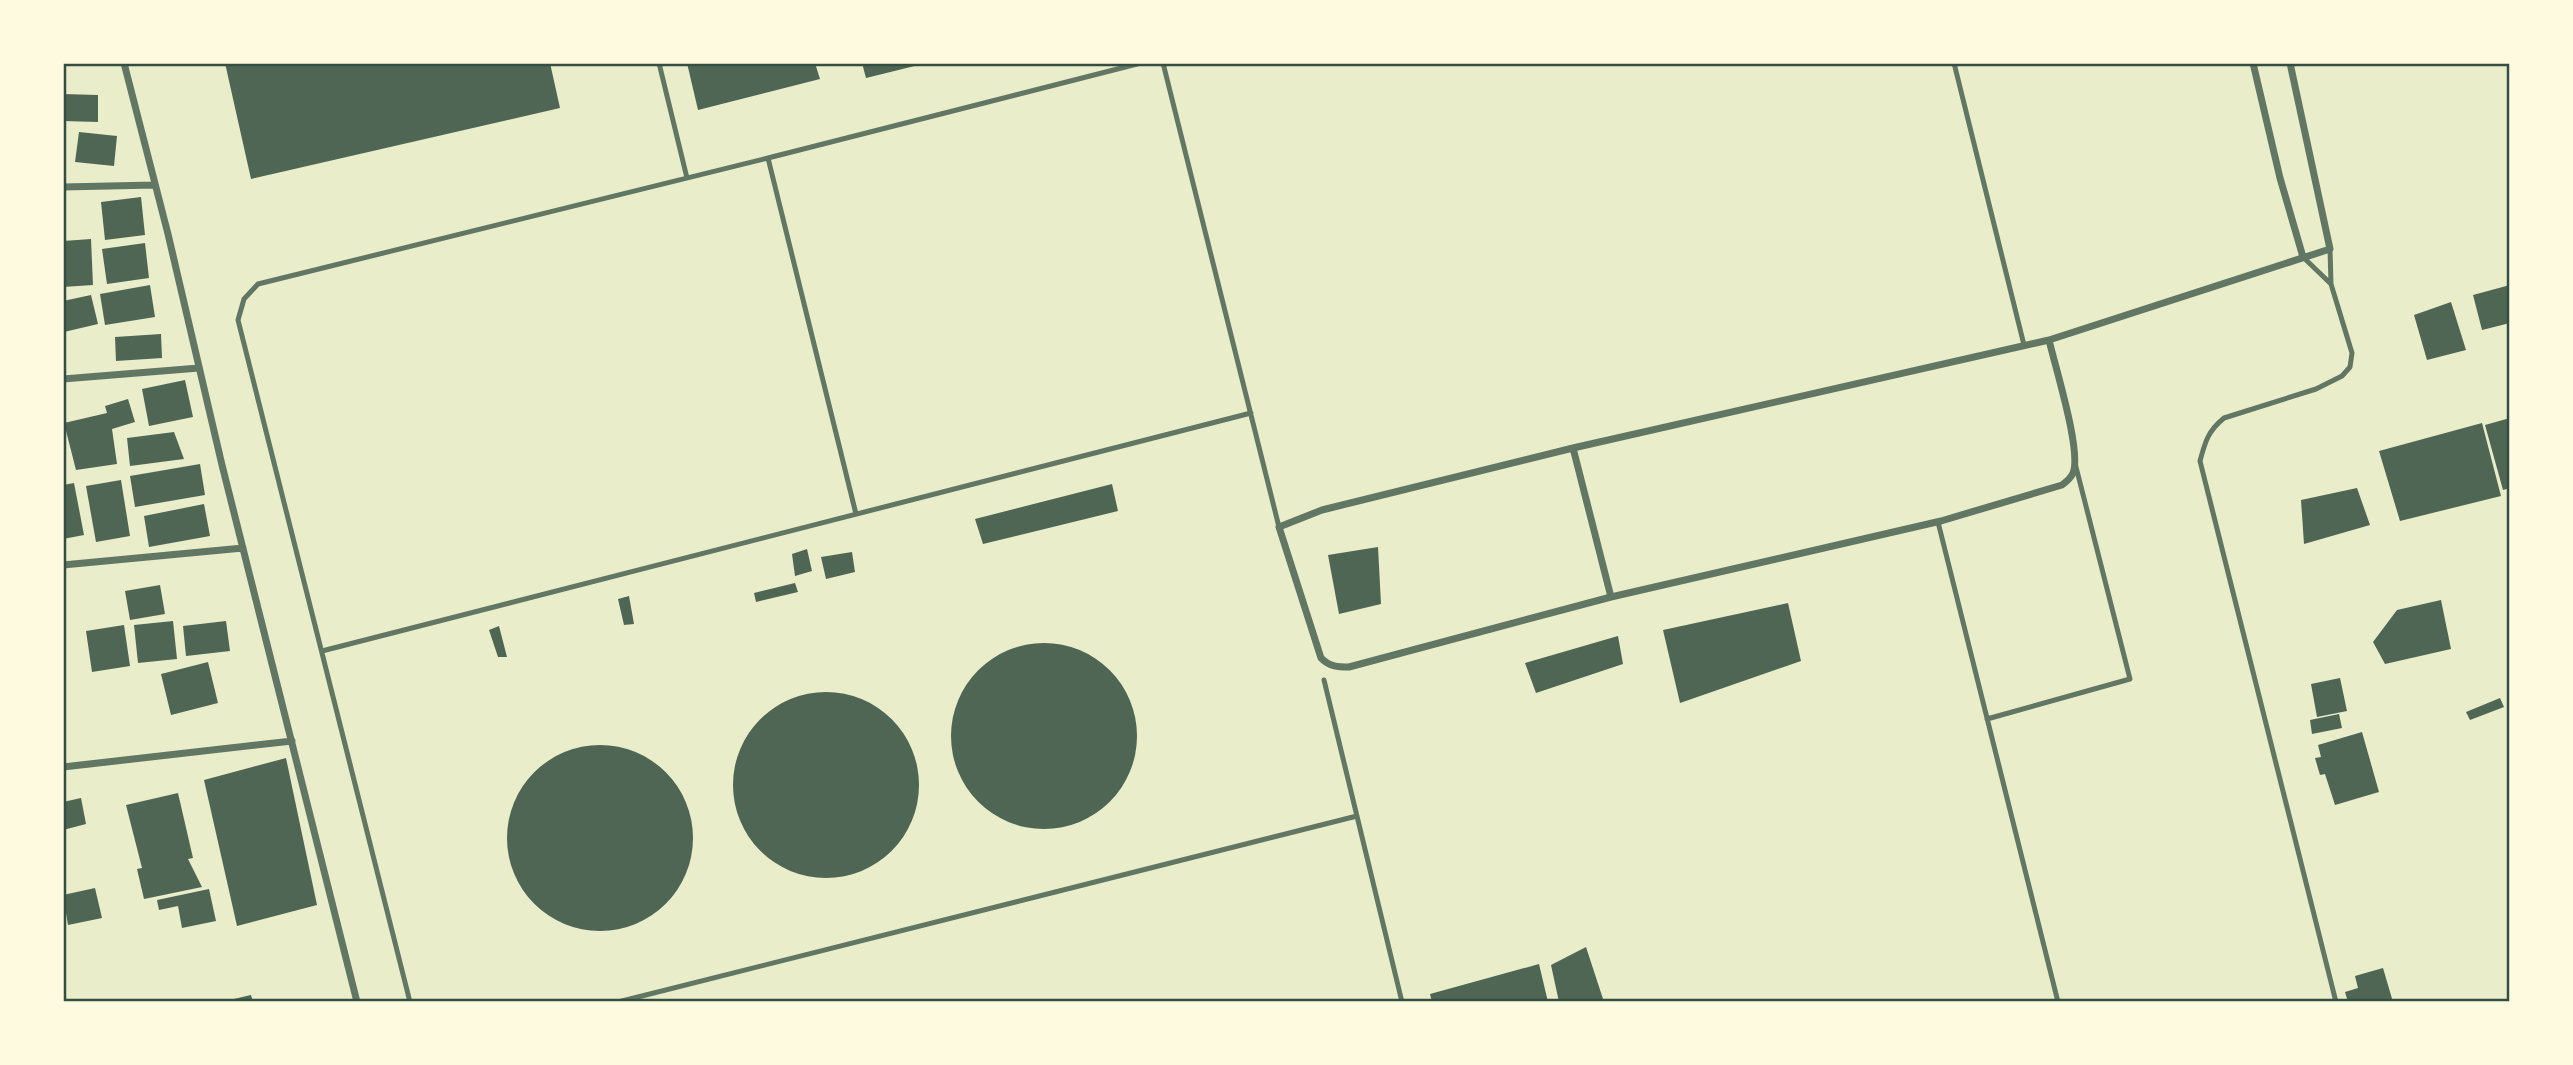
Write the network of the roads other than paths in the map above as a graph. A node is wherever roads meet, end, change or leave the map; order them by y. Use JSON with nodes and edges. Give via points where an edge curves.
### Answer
{"nodes":[{"id":1,"x":124,"y":63,"type":"edge"},
{"id":2,"x":659,"y":63,"type":"edge"},
{"id":3,"x":1141,"y":63,"type":"edge"},
{"id":4,"x":1163,"y":63,"type":"edge"},
{"id":5,"x":1954,"y":63,"type":"edge"},
{"id":6,"x":2253,"y":63,"type":"edge"},
{"id":7,"x":2290,"y":63,"type":"edge"},
{"id":8,"x":768,"y":158,"type":"junction"},
{"id":9,"x":687,"y":178,"type":"junction"},
{"id":10,"x":155,"y":186,"type":"junction"},
{"id":11,"x":63,"y":187,"type":"edge"},
{"id":12,"x":2330,"y":249,"type":"junction"},
{"id":13,"x":2303,"y":257,"type":"junction"},
{"id":14,"x":2331,"y":284,"type":"junction"},
{"id":15,"x":2049,"y":340,"type":"junction"},
{"id":16,"x":2024,"y":345,"type":"junction"},
{"id":17,"x":199,"y":368,"type":"junction"},
{"id":18,"x":63,"y":379,"type":"edge"},
{"id":19,"x":1251,"y":414,"type":"junction"},
{"id":20,"x":1573,"y":448,"type":"junction"},
{"id":21,"x":2075,"y":463,"type":"junction"},
{"id":22,"x":856,"y":514,"type":"junction"},
{"id":23,"x":1938,"y":522,"type":"junction"},
{"id":24,"x":1279,"y":527,"type":"junction"},
{"id":25,"x":243,"y":548,"type":"junction"},
{"id":26,"x":63,"y":565,"type":"edge"},
{"id":27,"x":1611,"y":597,"type":"junction"},
{"id":28,"x":322,"y":651,"type":"junction"},
{"id":29,"x":1324,"y":680,"type":"dead end"},
{"id":30,"x":1987,"y":719,"type":"junction"},
{"id":31,"x":292,"y":741,"type":"junction"},
{"id":32,"x":63,"y":767,"type":"edge"},
{"id":33,"x":1357,"y":816,"type":"junction"},
{"id":34,"x":357,"y":1002,"type":"edge"},
{"id":35,"x":410,"y":1002,"type":"edge"},
{"id":36,"x":618,"y":1002,"type":"edge"},
{"id":37,"x":1402,"y":1002,"type":"edge"},
{"id":38,"x":2058,"y":1002,"type":"edge"},
{"id":39,"x":2336,"y":1002,"type":"edge"}],
"edges":[{"from":1,"to":10,"type":"street"},
{"from":2,"to":9,"type":"lane"},
{"from":3,"to":8,"type":"lane"},
{"from":4,"to":19,"type":"lane"},
{"from":5,"to":16,"type":"lane"},
{"from":6,"to":13,"type":"street"},
{"from":7,"to":12,"type":"street"},
{"from":8,"to":9,"type":"lane"},
{"from":8,"to":22,"type":"lane"},
{"from":9,"to":28,"type":"lane","via":[[258,284],[244,299],[238,320]]},
{"from":10,"to":11,"type":"street"},
{"from":10,"to":17,"type":"street"},
{"from":12,"to":13,"type":"street"},
{"from":12,"to":14,"type":"lane"},
{"from":13,"to":14,"type":"lane"},
{"from":13,"to":15,"type":"street"},
{"from":14,"to":39,"type":"lane","via":[[2352,353],[2350,367],[2316,389],[2224,418],[2206,437],[2200,461]]},
{"from":15,"to":16,"type":"street"},
{"from":15,"to":21,"type":"street"},
{"from":16,"to":20,"type":"street"},
{"from":17,"to":18,"type":"street"},
{"from":17,"to":25,"type":"street"},
{"from":19,"to":22,"type":"lane"},
{"from":19,"to":24,"type":"lane"},
{"from":20,"to":24,"type":"street","via":[[1322,510]]},
{"from":20,"to":27,"type":"street"},
{"from":21,"to":23,"type":"street","via":[[2073,476],[2062,485]]},
{"from":21,"to":30,"type":"lane","via":[[2130,679]]},
{"from":22,"to":28,"type":"lane"},
{"from":23,"to":27,"type":"street"},
{"from":23,"to":30,"type":"lane"},
{"from":24,"to":27,"type":"street","via":[[1321,659],[1337,667]]},
{"from":25,"to":26,"type":"street"},
{"from":25,"to":31,"type":"street"},
{"from":28,"to":35,"type":"lane"},
{"from":29,"to":33,"type":"lane"},
{"from":30,"to":38,"type":"lane"},
{"from":31,"to":32,"type":"street"},
{"from":31,"to":34,"type":"street"},
{"from":33,"to":36,"type":"lane"},
{"from":33,"to":37,"type":"lane"}]}
